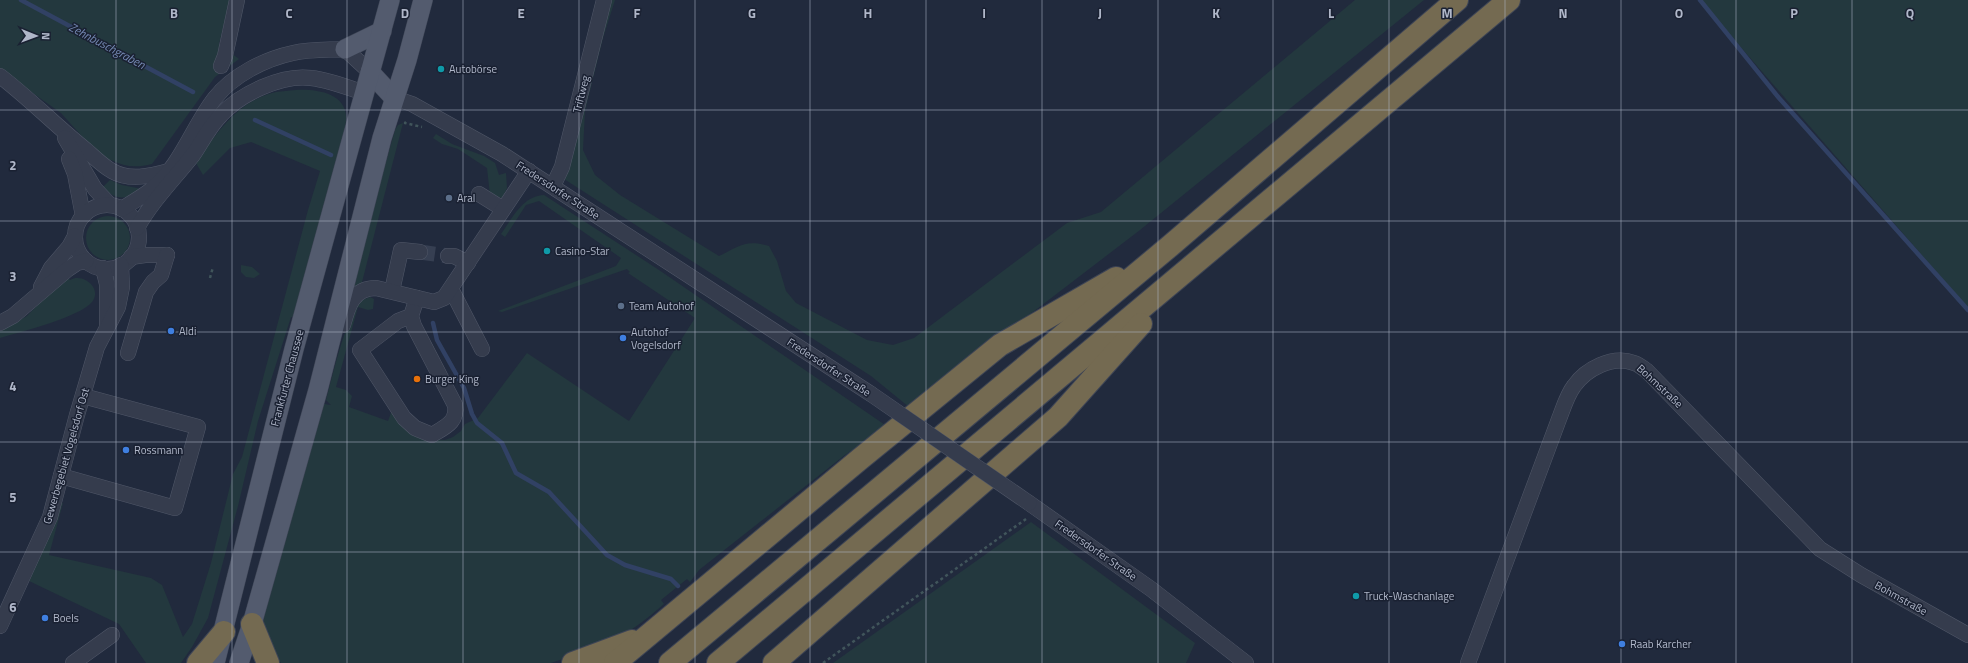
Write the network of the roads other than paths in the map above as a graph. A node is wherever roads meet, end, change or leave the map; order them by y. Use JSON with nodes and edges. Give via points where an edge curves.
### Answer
{"nodes":[{"id":1,"x":238,"y":0,"type":"edge"},
{"id":2,"x":390,"y":0,"type":"edge"},
{"id":3,"x":423,"y":0,"type":"edge"},
{"id":4,"x":604,"y":0,"type":"edge"},
{"id":5,"x":1457,"y":0,"type":"edge"},
{"id":6,"x":1509,"y":0,"type":"edge"},
{"id":7,"x":382,"y":31,"type":"junction"},
{"id":8,"x":345,"y":50,"type":"junction"},
{"id":9,"x":221,"y":66,"type":"dead end"},
{"id":10,"x":370,"y":72,"type":"junction"},
{"id":11,"x":0,"y":76,"type":"edge"},
{"id":12,"x":364,"y":93,"type":"junction"},
{"id":13,"x":394,"y":98,"type":"junction"},
{"id":14,"x":59,"y":128,"type":"junction"},
{"id":15,"x":169,"y":171,"type":"junction"},
{"id":16,"x":529,"y":171,"type":"junction"},
{"id":17,"x":553,"y":186,"type":"junction"},
{"id":18,"x":480,"y":194,"type":"dead end"},
{"id":19,"x":116,"y":207,"type":"junction"},
{"id":20,"x":503,"y":209,"type":"junction"},
{"id":21,"x":83,"y":216,"type":"junction"},
{"id":22,"x":138,"y":234,"type":"junction"},
{"id":23,"x":75,"y":236,"type":"junction"},
{"id":24,"x":1170,"y":246,"type":"junction"},
{"id":25,"x":420,"y":252,"type":"tunnel mouth"},
{"id":26,"x":167,"y":255,"type":"junction"},
{"id":27,"x":448,"y":256,"type":"tunnel mouth"},
{"id":28,"x":86,"y":261,"type":"junction"},
{"id":29,"x":126,"y":261,"type":"junction"},
{"id":30,"x":468,"y":263,"type":"junction"},
{"id":31,"x":103,"y":268,"type":"junction"},
{"id":32,"x":1192,"y":268,"type":"junction"},
{"id":33,"x":451,"y":289,"type":"junction"},
{"id":34,"x":392,"y":291,"type":"junction"},
{"id":35,"x":38,"y":294,"type":"junction"},
{"id":36,"x":417,"y":298,"type":"junction"},
{"id":37,"x":411,"y":316,"type":"junction"},
{"id":38,"x":0,"y":323,"type":"edge"},
{"id":39,"x":107,"y":327,"type":"junction"},
{"id":40,"x":482,"y":350,"type":"dead end"},
{"id":41,"x":128,"y":353,"type":"dead end"},
{"id":42,"x":318,"y":390,"type":"junction"},
{"id":43,"x":83,"y":396,"type":"junction"},
{"id":44,"x":61,"y":476,"type":"junction"},
{"id":45,"x":252,"y":624,"type":"junction"},
{"id":46,"x":0,"y":626,"type":"edge"},
{"id":47,"x":224,"y":632,"type":"junction"},
{"id":48,"x":650,"y":634,"type":"junction"},
{"id":49,"x":112,"y":635,"type":"dead end"},
{"id":50,"x":1968,"y":635,"type":"edge"},
{"id":51,"x":73,"y":663,"type":"edge"},
{"id":52,"x":198,"y":663,"type":"edge"},
{"id":53,"x":215,"y":663,"type":"edge"},
{"id":54,"x":239,"y":663,"type":"edge"},
{"id":55,"x":268,"y":663,"type":"edge"},
{"id":56,"x":573,"y":663,"type":"edge"},
{"id":57,"x":615,"y":663,"type":"edge"},
{"id":58,"x":670,"y":663,"type":"edge"},
{"id":59,"x":718,"y":663,"type":"edge"},
{"id":60,"x":774,"y":663,"type":"edge"},
{"id":61,"x":1246,"y":663,"type":"edge"},
{"id":62,"x":1468,"y":663,"type":"edge"}],
"edges":[{"from":1,"to":9,"type":"street"},
{"from":2,"to":7,"type":"main road","name":"Frankfurter Chaussee"},
{"from":3,"to":13,"type":"main road"},
{"from":4,"to":17,"type":"street","name":"Triftweg","via":[[562,167]]},
{"from":5,"to":24,"type":"highway"},
{"from":6,"to":32,"type":"highway"},
{"from":7,"to":8,"type":"main road"},
{"from":7,"to":10,"type":"main road","name":"Frankfurter Chaussee"},
{"from":8,"to":10,"type":"street"},
{"from":8,"to":15,"type":"street","via":[[294,53],[244,73],[215,98]]},
{"from":10,"to":12,"type":"main road","name":"Frankfurter Chaussee"},
{"from":10,"to":13,"type":"main road"},
{"from":11,"to":14,"type":"street","via":[[27,97]]},
{"from":12,"to":13,"type":"main road"},
{"from":12,"to":22,"type":"street","via":[[310,78],[284,80],[232,104],[208,130],[194,154],[144,215]]},
{"from":12,"to":47,"type":"main road","name":"Frankfurter Chaussee","via":[[294,348]]},
{"from":13,"to":16,"type":"street","name":"Fredersdorfer Straße","via":[[412,104],[474,137]]},
{"from":13,"to":42,"type":"main road"},
{"from":14,"to":15,"type":"street","via":[[112,172],[148,177]]},
{"from":14,"to":19,"type":"street","via":[[95,189]]},
{"from":14,"to":21,"type":"street","via":[[75,174]]},
{"from":15,"to":19,"type":"street","via":[[153,188]]},
{"from":16,"to":17,"type":"street","name":"Fredersdorfer Straße"},
{"from":16,"to":20,"type":"street"},
{"from":17,"to":61,"type":"street","name":"Fredersdorfer Straße","bridge":true,"via":[[871,394],[1151,589]]},
{"from":18,"to":20,"type":"street"},
{"from":19,"to":21,"type":"street","via":[[100,205]]},
{"from":19,"to":22,"type":"street","via":[[134,220]]},
{"from":20,"to":30,"type":"street"},
{"from":21,"to":23,"type":"street","via":[[78,222]]},
{"from":22,"to":26,"type":"street","via":[[150,248]]},
{"from":22,"to":29,"type":"street","via":[[136,249]]},
{"from":23,"to":28,"type":"street","via":[[76,246]]},
{"from":23,"to":35,"type":"street","via":[[70,247],[51,268]]},
{"from":24,"to":48,"type":"highway","via":[[1000,345]]},
{"from":24,"to":58,"type":"highway"},
{"from":25,"to":34,"type":"street","via":[[402,250]]},
{"from":26,"to":29,"type":"street","via":[[145,255]]},
{"from":26,"to":41,"type":"street","via":[[161,275],[146,292]]},
{"from":27,"to":30,"type":"street"},
{"from":28,"to":31,"type":"street"},
{"from":28,"to":35,"type":"street","via":[[77,263]]},
{"from":29,"to":31,"type":"street"},
{"from":29,"to":39,"type":"street","via":[[118,307]]},
{"from":30,"to":33,"type":"street"},
{"from":31,"to":39,"type":"street","via":[[107,284]]},
{"from":32,"to":59,"type":"highway"},
{"from":32,"to":60,"type":"highway","via":[[1058,417]]},
{"from":33,"to":36,"type":"street","via":[[444,298],[434,302]]},
{"from":33,"to":40,"type":"street"},
{"from":34,"to":36,"type":"street"},
{"from":34,"to":42,"type":"street","via":[[366,288],[355,296],[347,310],[338,341]]},
{"from":35,"to":38,"type":"street","via":[[13,316]]},
{"from":36,"to":37,"type":"street"},
{"from":37,"to":37,"type":"street","via":[[398,321],[360,350],[404,418],[415,428],[432,435],[454,421],[456,405]]},
{"from":39,"to":43,"type":"street","name":"Gewerbegebiet Vogelsdorf Ost","via":[[97,347]]},
{"from":42,"to":45,"type":"main road"},
{"from":43,"to":44,"type":"street","name":"Gewerbegebiet Vogelsdorf Ost"},
{"from":43,"to":44,"type":"street","via":[[198,427],[175,508]]},
{"from":44,"to":46,"type":"street","name":"Gewerbegebiet Vogelsdorf Ost","via":[[50,517]]},
{"from":45,"to":54,"type":"main road"},
{"from":45,"to":55,"type":"highway"},
{"from":47,"to":52,"type":"highway"},
{"from":47,"to":53,"type":"main road","name":"Frankfurter Chaussee"},
{"from":48,"to":56,"type":"highway"},
{"from":48,"to":57,"type":"highway"},
{"from":49,"to":51,"type":"street"},
{"from":50,"to":62,"type":"street","name":"Bohmstraße","via":[[1820,549],[1647,371],[1625,361],[1608,362],[1586,372],[1573,386]]}]}
